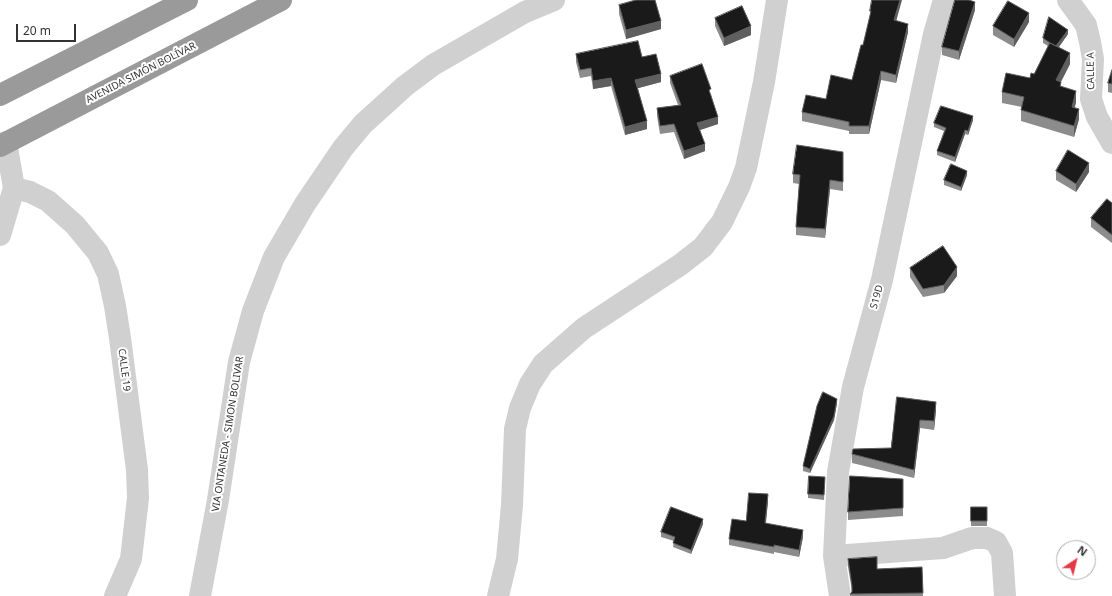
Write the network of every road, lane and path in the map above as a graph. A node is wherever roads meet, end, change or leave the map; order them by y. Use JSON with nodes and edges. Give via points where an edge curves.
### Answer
{"nodes":[{"id":1,"x":188,"y":0,"type":"edge"},
{"id":2,"x":281,"y":0,"type":"edge"},
{"id":3,"x":554,"y":0,"type":"edge"},
{"id":4,"x":777,"y":0,"type":"edge"},
{"id":5,"x":944,"y":0,"type":"edge"},
{"id":6,"x":1068,"y":0,"type":"edge"},
{"id":7,"x":0,"y":94,"type":"edge"},
{"id":8,"x":1112,"y":143,"type":"edge"},
{"id":9,"x":3,"y":144,"type":"edge"},
{"id":10,"x":14,"y":188,"type":"junction"},
{"id":11,"x":0,"y":235,"type":"edge"},
{"id":12,"x":834,"y":556,"type":"junction"},
{"id":13,"x":115,"y":596,"type":"edge"},
{"id":14,"x":200,"y":596,"type":"edge"},
{"id":15,"x":498,"y":596,"type":"edge"},
{"id":16,"x":840,"y":596,"type":"edge"},
{"id":17,"x":1005,"y":596,"type":"edge"}],
"edges":[{"from":1,"to":7,"type":"highway"},
{"from":2,"to":9,"type":"highway","name":"AVENIDA SIMÓN BOLÍVAR"},
{"from":3,"to":14,"type":"street","name":"VIA ONTANEDA - SIMON BOLIVAR","via":[[525,12],[433,64],[405,86],[363,124],[343,148],[305,204],[274,257],[253,311],[239,362]]},
{"from":4,"to":15,"type":"street","via":[[764,82],[746,168],[722,222],[703,247],[680,266],[584,328],[543,364],[530,384],[515,429],[507,559]]},
{"from":5,"to":12,"type":"street","name":"S19D","via":[[934,34],[882,280],[853,387],[838,472]]},
{"from":6,"to":8,"type":"street","name":"CALLE A","via":[[1086,25],[1093,60],[1092,99],[1097,117]]},
{"from":9,"to":10,"type":"street"},
{"from":10,"to":11,"type":"street"},
{"from":10,"to":13,"type":"street","name":"CALLE 19","via":[[30,192],[48,202],[75,225],[98,253],[108,274],[120,338],[137,470],[138,498],[131,559]]},
{"from":12,"to":16,"type":"street","name":"S19D"},
{"from":12,"to":17,"type":"street","via":[[943,548],[972,538],[987,538],[996,542],[1002,553]]}]}
